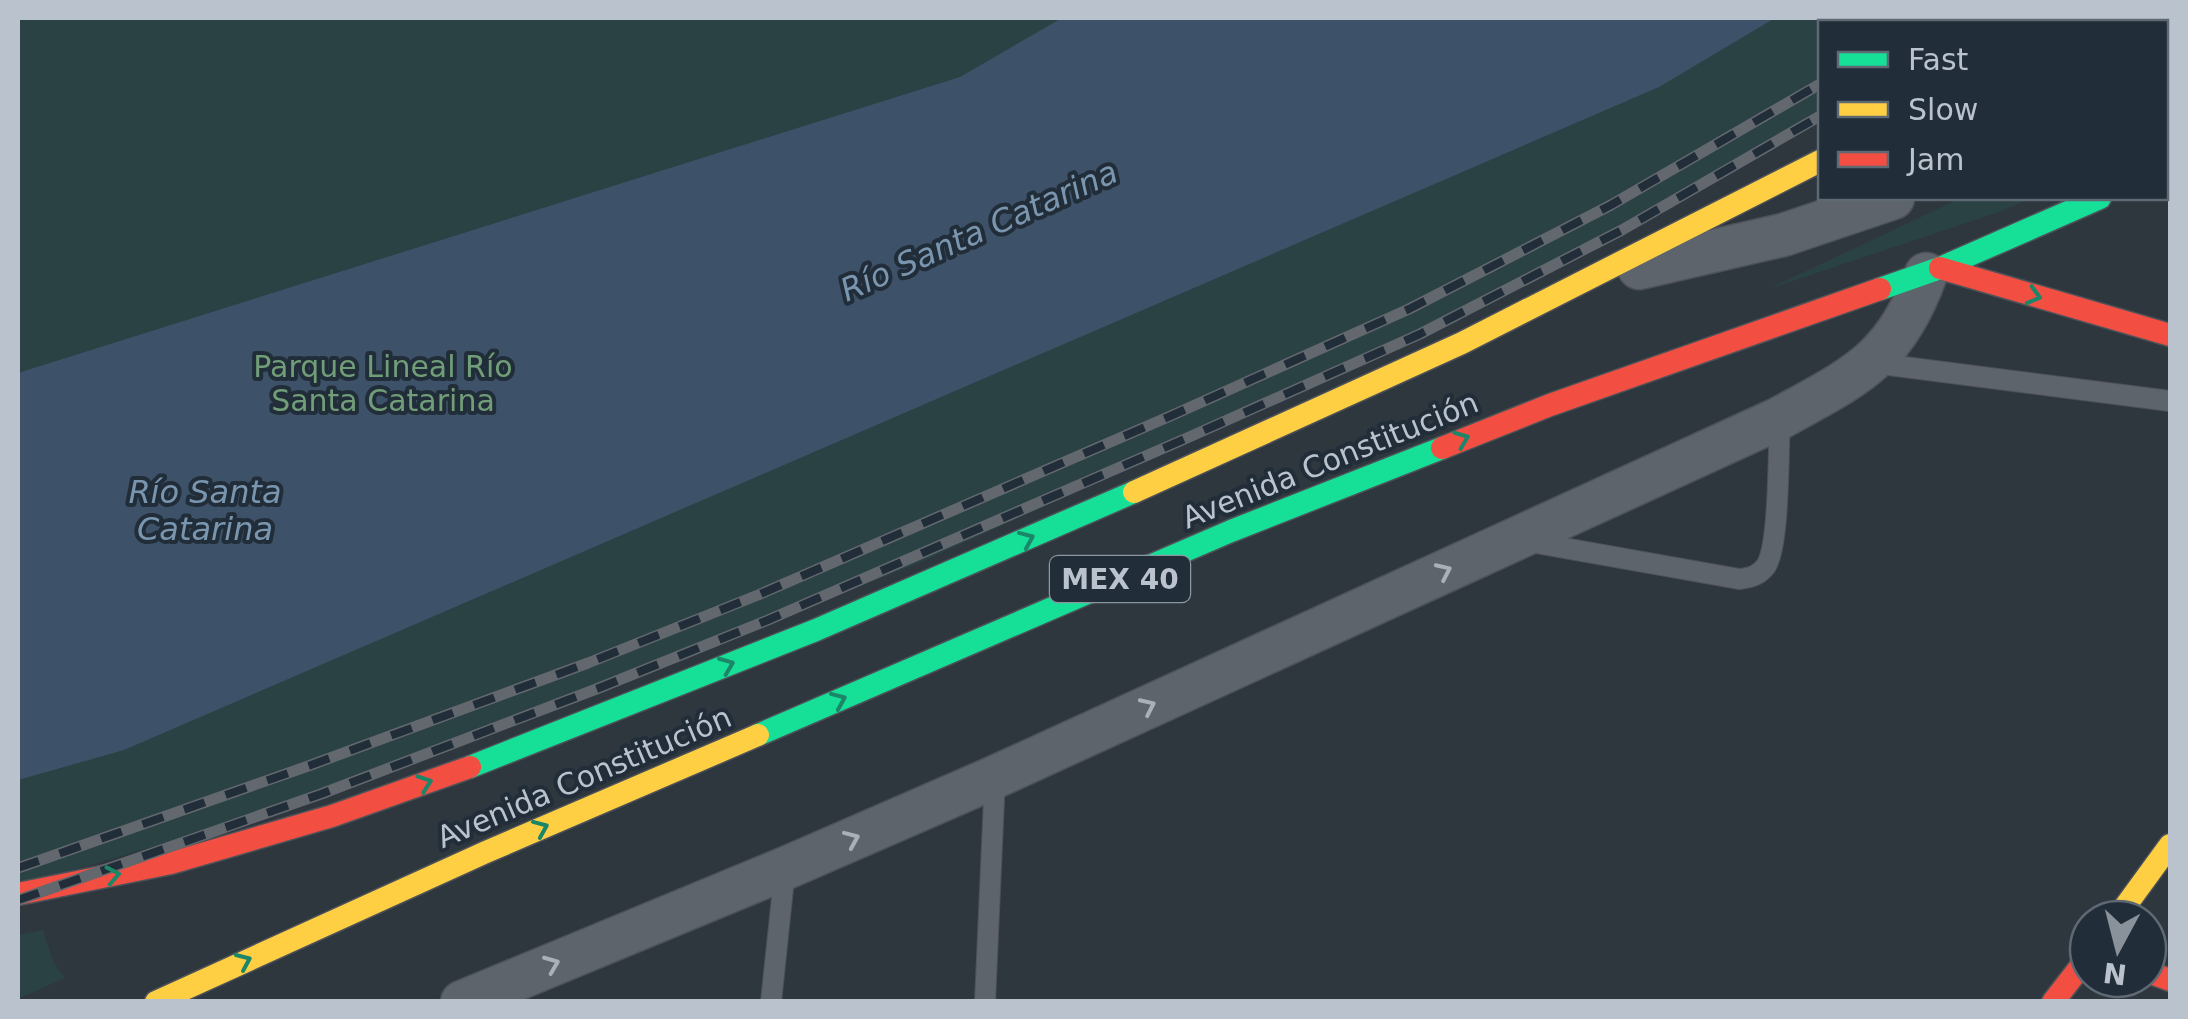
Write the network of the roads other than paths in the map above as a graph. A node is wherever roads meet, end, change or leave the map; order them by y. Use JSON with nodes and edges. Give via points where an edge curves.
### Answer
{"nodes":[{"id":1,"x":1818,"y":162,"type":"edge"},
{"id":2,"x":1886,"y":200,"type":"edge"},
{"id":3,"x":2095,"y":200,"type":"edge"},
{"id":4,"x":1933,"y":271,"type":"junction"},
{"id":5,"x":1590,"y":280,"type":"junction"},
{"id":6,"x":2170,"y":336,"type":"edge"},
{"id":7,"x":1873,"y":363,"type":"junction"},
{"id":8,"x":2170,"y":401,"type":"edge"},
{"id":9,"x":1780,"y":418,"type":"junction"},
{"id":10,"x":1513,"y":539,"type":"junction"},
{"id":11,"x":995,"y":777,"type":"junction"},
{"id":12,"x":2170,"y":845,"type":"edge"},
{"id":13,"x":786,"y":868,"type":"junction"},
{"id":14,"x":18,"y":894,"type":"edge"},
{"id":15,"x":2131,"y":899,"type":"edge"},
{"id":16,"x":156,"y":1002,"type":"edge"},
{"id":17,"x":462,"y":1002,"type":"edge"},
{"id":18,"x":771,"y":1002,"type":"edge"},
{"id":19,"x":984,"y":1002,"type":"edge"}],
"edges":[{"from":1,"to":5,"type":"main road","name":"Avenida Constitución","number":"MEX 40"},
{"from":2,"to":5,"type":"street","via":[[1783,235]]},
{"from":3,"to":4,"type":"main road","name":"Avenida Constitución","number":"MEX 40"},
{"from":4,"to":6,"type":"main road","one_way":true},
{"from":4,"to":7,"type":"street","via":[[1898,334]]},
{"from":16,"to":4,"type":"main road","name":"Avenida Constitución","number":"MEX 40","one_way":true,"via":[[486,852],[1286,508],[1550,405]]},
{"from":14,"to":5,"type":"main road","name":"Avenida Constitución","number":"MEX 40","one_way":true,"via":[[171,863],[472,766],[816,630],[1223,454]]},
{"from":7,"to":8,"type":"lane"},
{"from":7,"to":9,"type":"street"},
{"from":9,"to":10,"type":"street"},
{"from":9,"to":10,"type":"lane","via":[[1772,547],[1756,576],[1740,579]]},
{"from":11,"to":10,"type":"street","one_way":true},
{"from":13,"to":11,"type":"street","one_way":true},
{"from":11,"to":19,"type":"lane"},
{"from":12,"to":15,"type":"main road"},
{"from":17,"to":13,"type":"street","one_way":true},
{"from":13,"to":18,"type":"lane"}]}
